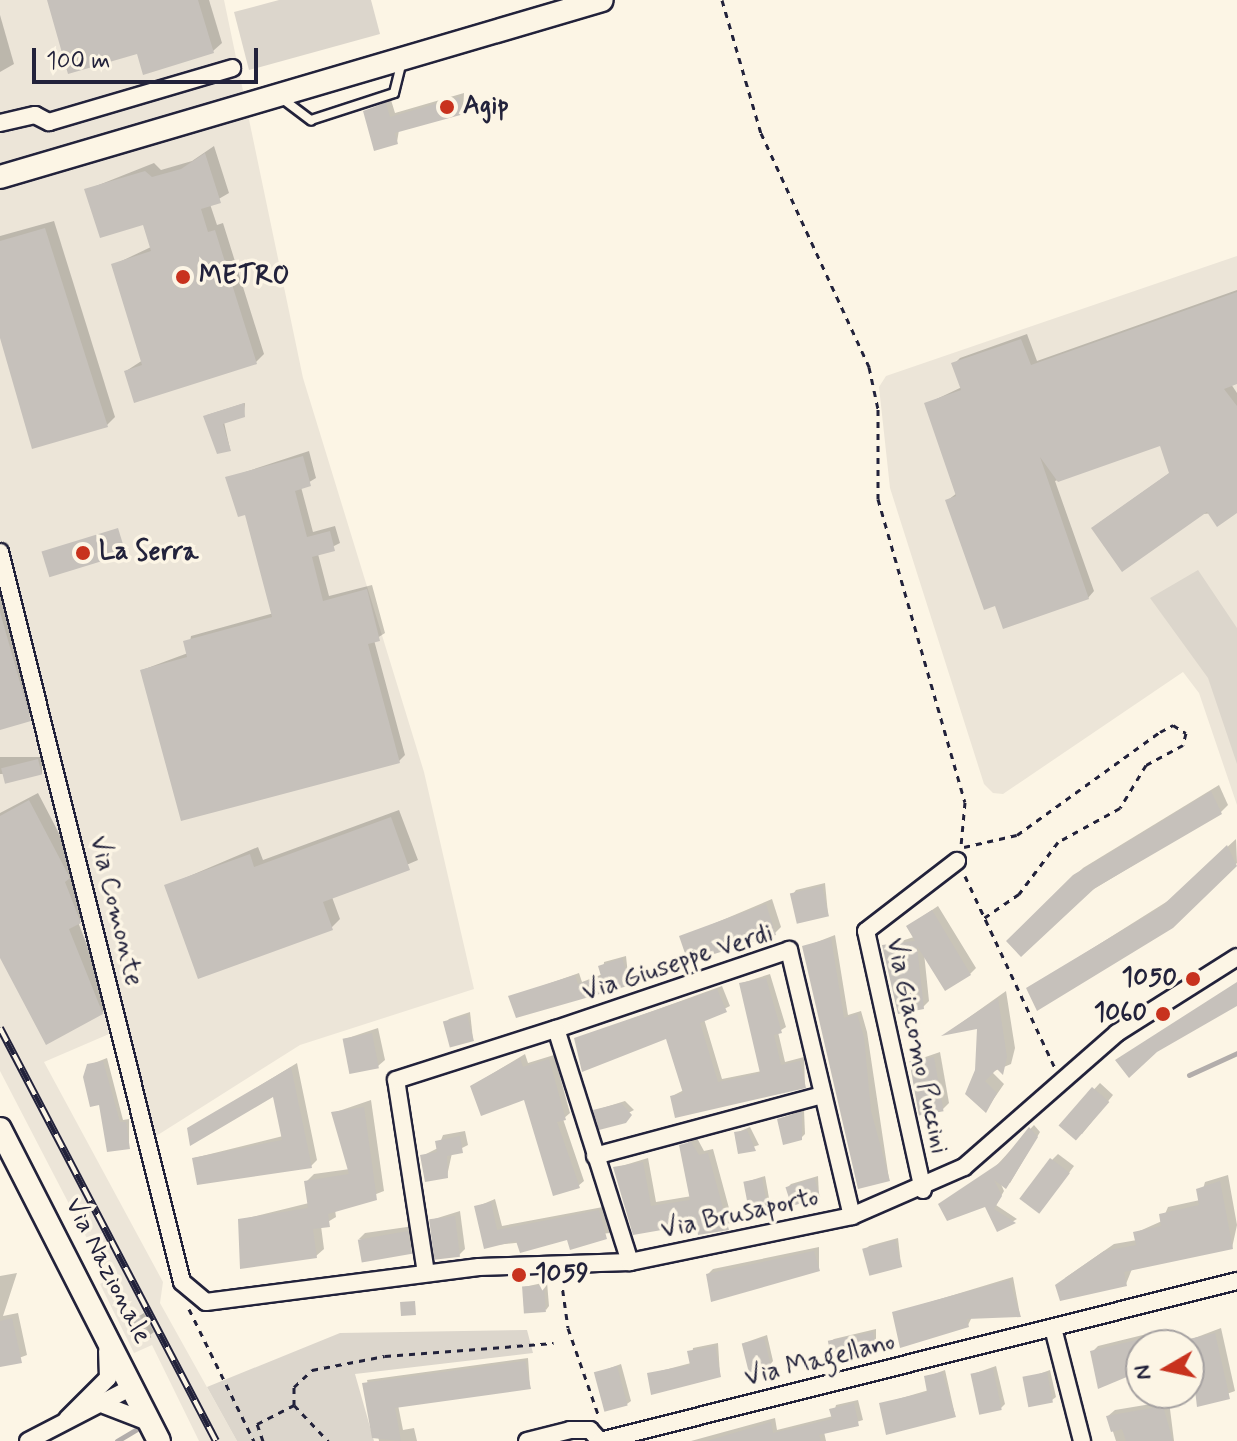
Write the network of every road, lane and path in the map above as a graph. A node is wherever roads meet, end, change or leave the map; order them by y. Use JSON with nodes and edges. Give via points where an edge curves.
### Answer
{"nodes":[{"id":1,"x":602,"y":0,"type":"edge"},
{"id":2,"x":722,"y":0,"type":"edge"},
{"id":3,"x":402,"y":60,"type":"junction"},
{"id":4,"x":232,"y":68,"type":"dead end"},
{"id":5,"x":280,"y":97,"type":"junction"},
{"id":6,"x":0,"y":123,"type":"edge"},
{"id":7,"x":0,"y":177,"type":"edge"},
{"id":8,"x":0,"y":552,"type":"edge"},
{"id":9,"x":959,"y":853,"type":"junction"},
{"id":10,"x":984,"y":918,"type":"junction"},
{"id":11,"x":1237,"y":957,"type":"edge"},
{"id":12,"x":556,"y":1029,"type":"junction"},
{"id":13,"x":1060,"y":1079,"type":"junction"},
{"id":14,"x":823,"y":1095,"type":"junction"},
{"id":15,"x":0,"y":1129,"type":"edge"},
{"id":16,"x":595,"y":1156,"type":"junction"},
{"id":17,"x":923,"y":1190,"type":"junction"},
{"id":18,"x":852,"y":1216,"type":"junction"},
{"id":19,"x":630,"y":1262,"type":"junction"},
{"id":20,"x":560,"y":1266,"type":"junction"},
{"id":21,"x":426,"y":1273,"type":"junction"},
{"id":22,"x":1237,"y":1281,"type":"edge"},
{"id":23,"x":182,"y":1282,"type":"junction"},
{"id":24,"x":90,"y":1295,"type":"junction"},
{"id":25,"x":1053,"y":1328,"type":"junction"},
{"id":26,"x":553,"y":1343,"type":"dead end"},
{"id":27,"x":134,"y":1386,"type":"junction"},
{"id":28,"x":103,"y":1387,"type":"junction"},
{"id":29,"x":104,"y":1405,"type":"junction"},
{"id":30,"x":294,"y":1405,"type":"junction"},
{"id":31,"x":67,"y":1419,"type":"junction"},
{"id":32,"x":155,"y":1432,"type":"edge"},
{"id":33,"x":602,"y":1440,"type":"edge"},
{"id":34,"x":28,"y":1441,"type":"edge"},
{"id":35,"x":254,"y":1441,"type":"edge"},
{"id":36,"x":263,"y":1441,"type":"edge"},
{"id":37,"x":328,"y":1441,"type":"edge"},
{"id":38,"x":527,"y":1441,"type":"edge"},
{"id":39,"x":1082,"y":1441,"type":"edge"}],
"edges":[{"from":1,"to":3,"type":"street"},
{"from":2,"to":9,"type":"path","via":[[761,133],[869,367],[878,409],[878,499],[965,802]]},
{"from":3,"to":5,"type":"street"},
{"from":3,"to":5,"type":"lane","via":[[394,93],[311,120]]},
{"from":4,"to":6,"type":"street","via":[[49,122],[35,115]]},
{"from":5,"to":7,"type":"street"},
{"from":8,"to":23,"type":"street","name":"Via Comonte"},
{"from":9,"to":10,"type":"path"},
{"from":9,"to":10,"type":"path","via":[[1017,835],[1173,725],[1186,733],[1183,745],[1146,765],[1120,808],[1058,842],[1019,894]]},
{"from":9,"to":17,"type":"street","name":"Via Giacomo Puccini","via":[[866,931]]},
{"from":10,"to":13,"type":"path"},
{"from":11,"to":13,"type":"street","name":"Via Brusaporto"},
{"from":12,"to":14,"type":"street","name":"Via Giuseppe Verdi","via":[[789,950]]},
{"from":12,"to":16,"type":"street","name":"Via Giuseppe Verdi"},
{"from":12,"to":21,"type":"street","via":[[396,1080]]},
{"from":13,"to":17,"type":"street","name":"Via Brusaporto","via":[[964,1167]]},
{"from":14,"to":16,"type":"street"},
{"from":14,"to":18,"type":"street","name":"Via Giuseppe Verdi"},
{"from":15,"to":24,"type":"street","name":"Via Nazionale"},
{"from":16,"to":19,"type":"street","name":"Via Giuseppe Verdi"},
{"from":17,"to":18,"type":"street","name":"Via Brusaporto"},
{"from":18,"to":19,"type":"street","name":"Via Brusaporto"},
{"from":19,"to":20,"type":"street","name":"Via Brusaporto"},
{"from":20,"to":21,"type":"street","name":"Via Brusaporto"},
{"from":20,"to":33,"type":"path","via":[[568,1328]]},
{"from":21,"to":23,"type":"street","name":"Via Brusaporto","via":[[217,1305],[193,1297]]},
{"from":22,"to":25,"type":"street","name":"Via Magellano"},
{"from":23,"to":35,"type":"path","via":[[195,1333]]},
{"from":24,"to":27,"type":"street","name":"Via Nazionale"},
{"from":24,"to":28,"type":"street","via":[[111,1365]]},
{"from":25,"to":33,"type":"street","name":"Via Magellano"},
{"from":25,"to":39,"type":"street"},
{"from":26,"to":30,"type":"path","via":[[346,1361],[312,1370],[294,1387]]},
{"from":27,"to":28,"type":"street"},
{"from":27,"to":29,"type":"street"},
{"from":27,"to":32,"type":"street","name":"Via Nazionale"},
{"from":28,"to":31,"type":"street"},
{"from":29,"to":31,"type":"street"},
{"from":29,"to":32,"type":"street"},
{"from":30,"to":36,"type":"path","via":[[257,1424]]},
{"from":30,"to":37,"type":"path"},
{"from":31,"to":34,"type":"street"},
{"from":33,"to":38,"type":"street","via":[[590,1430],[570,1430]]}]}
